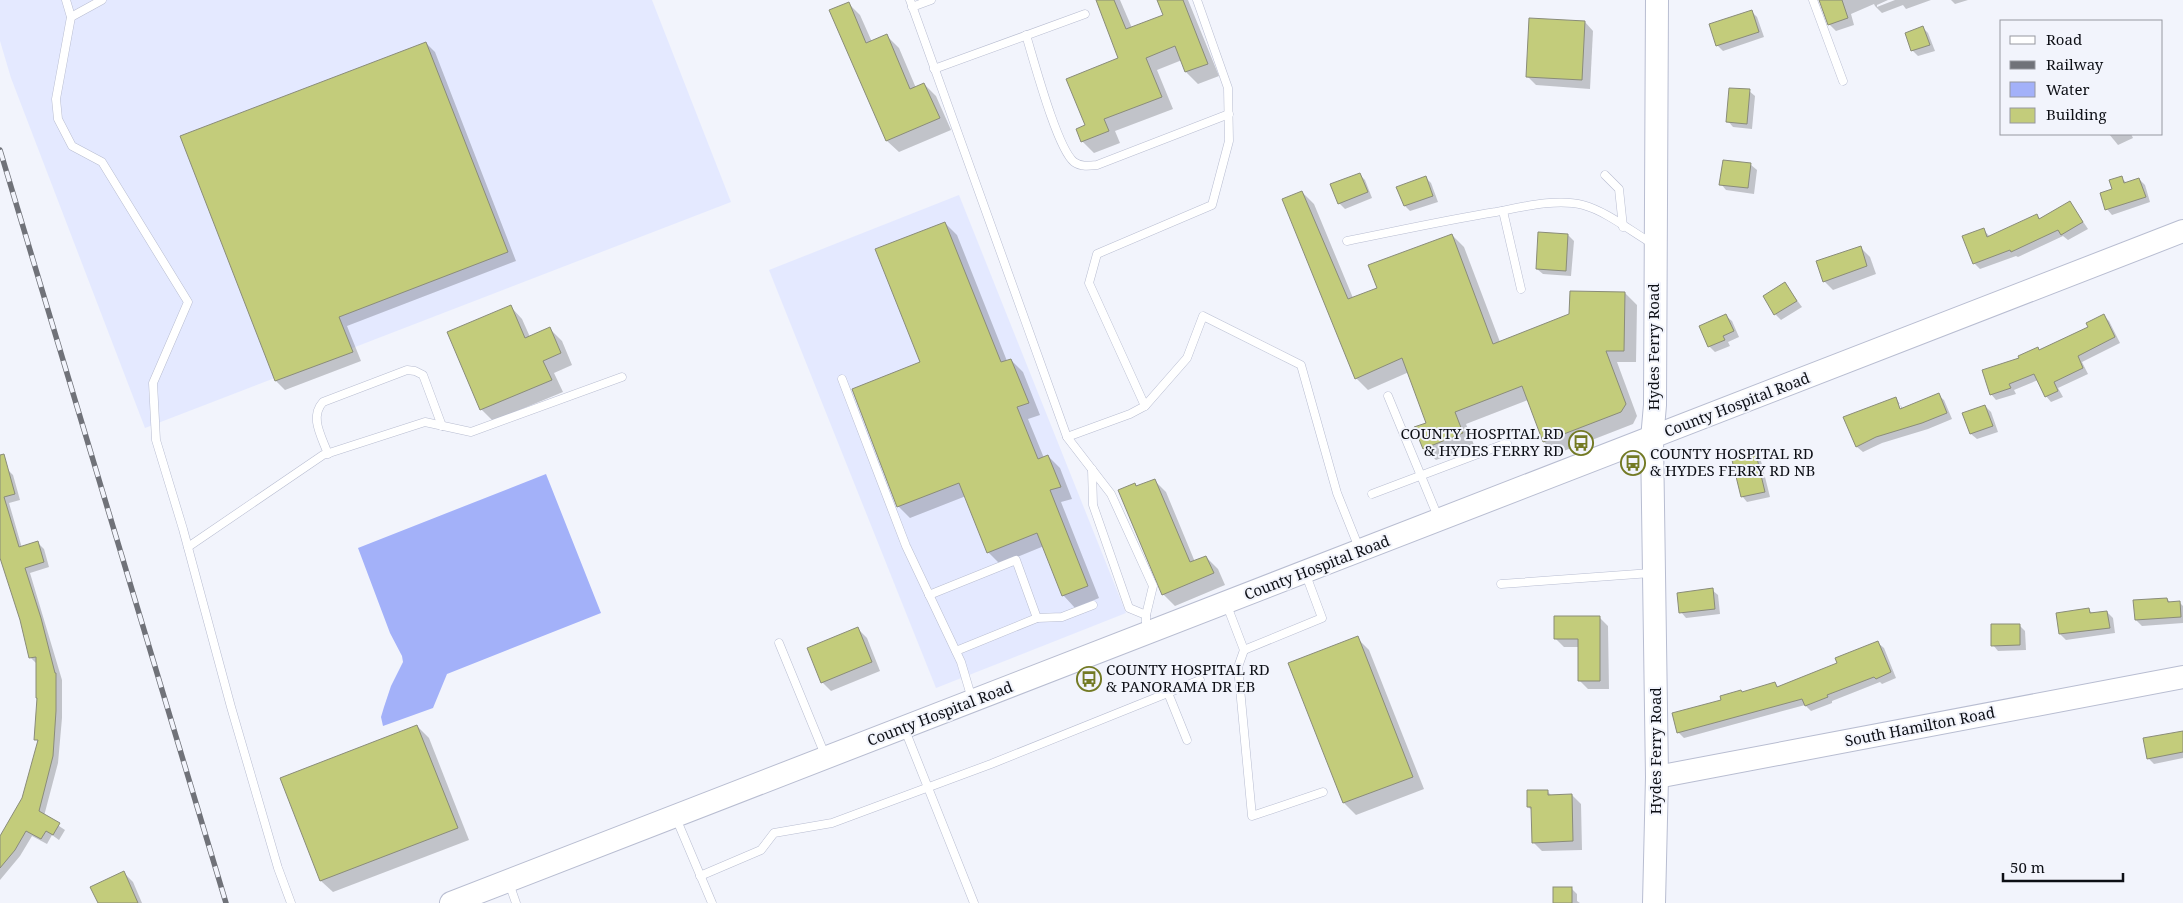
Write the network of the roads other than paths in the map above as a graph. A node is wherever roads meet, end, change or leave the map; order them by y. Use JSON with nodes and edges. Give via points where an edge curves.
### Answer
{"nodes":[{"id":1,"x":66,"y":0,"type":"edge"},
{"id":2,"x":102,"y":0,"type":"edge"},
{"id":3,"x":931,"y":0,"type":"edge"},
{"id":4,"x":1197,"y":0,"type":"edge"},
{"id":5,"x":1657,"y":0,"type":"edge"},
{"id":6,"x":1813,"y":0,"type":"edge"},
{"id":7,"x":911,"y":3,"type":"edge"},
{"id":8,"x":1085,"y":14,"type":"dead end"},
{"id":9,"x":71,"y":17,"type":"junction"},
{"id":10,"x":1026,"y":36,"type":"junction"},
{"id":11,"x":934,"y":69,"type":"junction"},
{"id":12,"x":1843,"y":81,"type":"dead end"},
{"id":13,"x":1229,"y":114,"type":"junction"},
{"id":14,"x":1605,"y":175,"type":"dead end"},
{"id":15,"x":1503,"y":210,"type":"junction"},
{"id":16,"x":1623,"y":227,"type":"junction"},
{"id":17,"x":2183,"y":231,"type":"edge"},
{"id":18,"x":1347,"y":242,"type":"dead end"},
{"id":19,"x":1655,"y":245,"type":"junction"},
{"id":20,"x":1521,"y":289,"type":"dead end"},
{"id":21,"x":622,"y":377,"type":"dead end"},
{"id":22,"x":842,"y":379,"type":"dead end"},
{"id":23,"x":1388,"y":396,"type":"dead end"},
{"id":24,"x":1145,"y":406,"type":"junction"},
{"id":25,"x":442,"y":426,"type":"junction"},
{"id":26,"x":1067,"y":437,"type":"junction"},
{"id":27,"x":1652,"y":439,"type":"junction"},
{"id":28,"x":1508,"y":442,"type":"dead end"},
{"id":29,"x":328,"y":454,"type":"junction"},
{"id":30,"x":1092,"y":469,"type":"junction"},
{"id":31,"x":1421,"y":475,"type":"junction"},
{"id":32,"x":1372,"y":494,"type":"dead end"},
{"id":33,"x":1440,"y":521,"type":"junction"},
{"id":34,"x":188,"y":547,"type":"junction"},
{"id":35,"x":1360,"y":551,"type":"junction"},
{"id":36,"x":1305,"y":573,"type":"junction"},
{"id":37,"x":1653,"y":573,"type":"junction"},
{"id":38,"x":1501,"y":584,"type":"dead end"},
{"id":39,"x":929,"y":595,"type":"junction"},
{"id":40,"x":1226,"y":603,"type":"junction"},
{"id":41,"x":1093,"y":605,"type":"dead end"},
{"id":42,"x":1037,"y":618,"type":"junction"},
{"id":43,"x":1146,"y":625,"type":"junction"},
{"id":44,"x":779,"y":643,"type":"dead end"},
{"id":45,"x":1244,"y":650,"type":"junction"},
{"id":46,"x":956,"y":651,"type":"junction"},
{"id":47,"x":2183,"y":677,"type":"edge"},
{"id":48,"x":1200,"y":680,"type":"dead end"},
{"id":49,"x":1168,"y":692,"type":"junction"},
{"id":50,"x":973,"y":701,"type":"junction"},
{"id":51,"x":904,"y":728,"type":"junction"},
{"id":52,"x":1187,"y":740,"type":"dead end"},
{"id":53,"x":826,"y":758,"type":"junction"},
{"id":54,"x":1657,"y":777,"type":"junction"},
{"id":55,"x":928,"y":786,"type":"junction"},
{"id":56,"x":1323,"y":792,"type":"dead end"},
{"id":57,"x":675,"y":816,"type":"junction"},
{"id":58,"x":700,"y":876,"type":"junction"},
{"id":59,"x":508,"y":881,"type":"junction"},
{"id":60,"x":291,"y":903,"type":"edge"},
{"id":61,"x":451,"y":903,"type":"edge"},
{"id":62,"x":516,"y":903,"type":"edge"},
{"id":63,"x":712,"y":903,"type":"edge"},
{"id":64,"x":974,"y":903,"type":"edge"},
{"id":65,"x":1654,"y":903,"type":"edge"}],
"edges":[{"from":1,"to":9,"type":"lane"},
{"from":2,"to":9,"type":"lane"},
{"from":3,"to":7,"type":"lane"},
{"from":4,"to":13,"type":"lane","via":[[1228,88]]},
{"from":5,"to":19,"type":"main road","name":"Hydes Ferry Road"},
{"from":6,"to":12,"type":"lane"},
{"from":7,"to":11,"type":"lane"},
{"from":8,"to":10,"type":"lane"},
{"from":9,"to":34,"type":"lane","via":[[56,99],[58,119],[72,146],[102,162],[188,302],[153,383],[156,440]]},
{"from":10,"to":11,"type":"lane"},
{"from":10,"to":13,"type":"lane","via":[[1062,144],[1076,163],[1097,165]]},
{"from":11,"to":26,"type":"lane"},
{"from":13,"to":24,"type":"lane","via":[[1229,141],[1212,205],[1098,254],[1093,268],[1089,283]]},
{"from":14,"to":16,"type":"lane","via":[[1620,189]]},
{"from":15,"to":16,"type":"lane","via":[[1542,204],[1580,204],[1601,212]]},
{"from":15,"to":18,"type":"lane"},
{"from":15,"to":20,"type":"lane"},
{"from":16,"to":19,"type":"lane"},
{"from":17,"to":27,"type":"main road","name":"County Hospital Road"},
{"from":19,"to":27,"type":"main road","name":"Hydes Ferry Road"},
{"from":21,"to":25,"type":"lane","via":[[471,432]]},
{"from":22,"to":39,"type":"lane","via":[[903,538]]},
{"from":23,"to":31,"type":"lane"},
{"from":24,"to":26,"type":"lane"},
{"from":24,"to":35,"type":"lane","via":[[1187,358],[1203,316],[1301,365],[1338,493]]},
{"from":25,"to":29,"type":"lane","via":[[425,422]]},
{"from":25,"to":29,"type":"lane","via":[[422,375],[407,370],[323,402],[315,414]]},
{"from":26,"to":30,"type":"lane"},
{"from":27,"to":33,"type":"main road","name":"County Hospital Road"},
{"from":27,"to":37,"type":"main road","name":"Hydes Ferry Road"},
{"from":28,"to":31,"type":"lane"},
{"from":29,"to":34,"type":"lane"},
{"from":30,"to":43,"type":"lane","via":[[1093,505],[1129,608]]},
{"from":30,"to":43,"type":"lane","via":[[1111,494],[1153,586]]},
{"from":31,"to":32,"type":"lane"},
{"from":31,"to":33,"type":"lane"},
{"from":33,"to":35,"type":"main road","name":"County Hospital Road"},
{"from":34,"to":60,"type":"lane","via":[[231,707]]},
{"from":35,"to":36,"type":"main road","name":"County Hospital Road"},
{"from":36,"to":40,"type":"main road","name":"County Hospital Road"},
{"from":36,"to":45,"type":"lane","via":[[1322,618]]},
{"from":37,"to":38,"type":"lane"},
{"from":37,"to":54,"type":"main road","name":"Hydes Ferry Road"},
{"from":39,"to":42,"type":"lane","via":[[1016,560]]},
{"from":39,"to":46,"type":"lane"},
{"from":40,"to":43,"type":"main road","name":"County Hospital Road"},
{"from":40,"to":45,"type":"lane"},
{"from":41,"to":42,"type":"lane","via":[[1062,616]]},
{"from":42,"to":46,"type":"lane"},
{"from":43,"to":50,"type":"main road","name":"County Hospital Road"},
{"from":44,"to":53,"type":"lane"},
{"from":45,"to":56,"type":"lane","via":[[1238,667],[1252,816]]},
{"from":46,"to":50,"type":"lane"},
{"from":47,"to":54,"type":"main road","name":"South Hamilton Road"},
{"from":48,"to":49,"type":"lane"},
{"from":49,"to":52,"type":"lane"},
{"from":49,"to":55,"type":"lane"},
{"from":50,"to":51,"type":"main road","name":"County Hospital Road"},
{"from":51,"to":53,"type":"main road","name":"County Hospital Road"},
{"from":51,"to":55,"type":"lane"},
{"from":53,"to":57,"type":"main road","name":"County Hospital Road"},
{"from":54,"to":65,"type":"main road","name":"Hydes Ferry Road"},
{"from":55,"to":58,"type":"lane","via":[[832,823],[774,834],[761,850]]},
{"from":55,"to":64,"type":"lane"},
{"from":57,"to":58,"type":"lane"},
{"from":57,"to":59,"type":"main road","name":"County Hospital Road"},
{"from":58,"to":63,"type":"lane"},
{"from":59,"to":61,"type":"main road","name":"County Hospital Road"},
{"from":59,"to":62,"type":"lane"}]}
